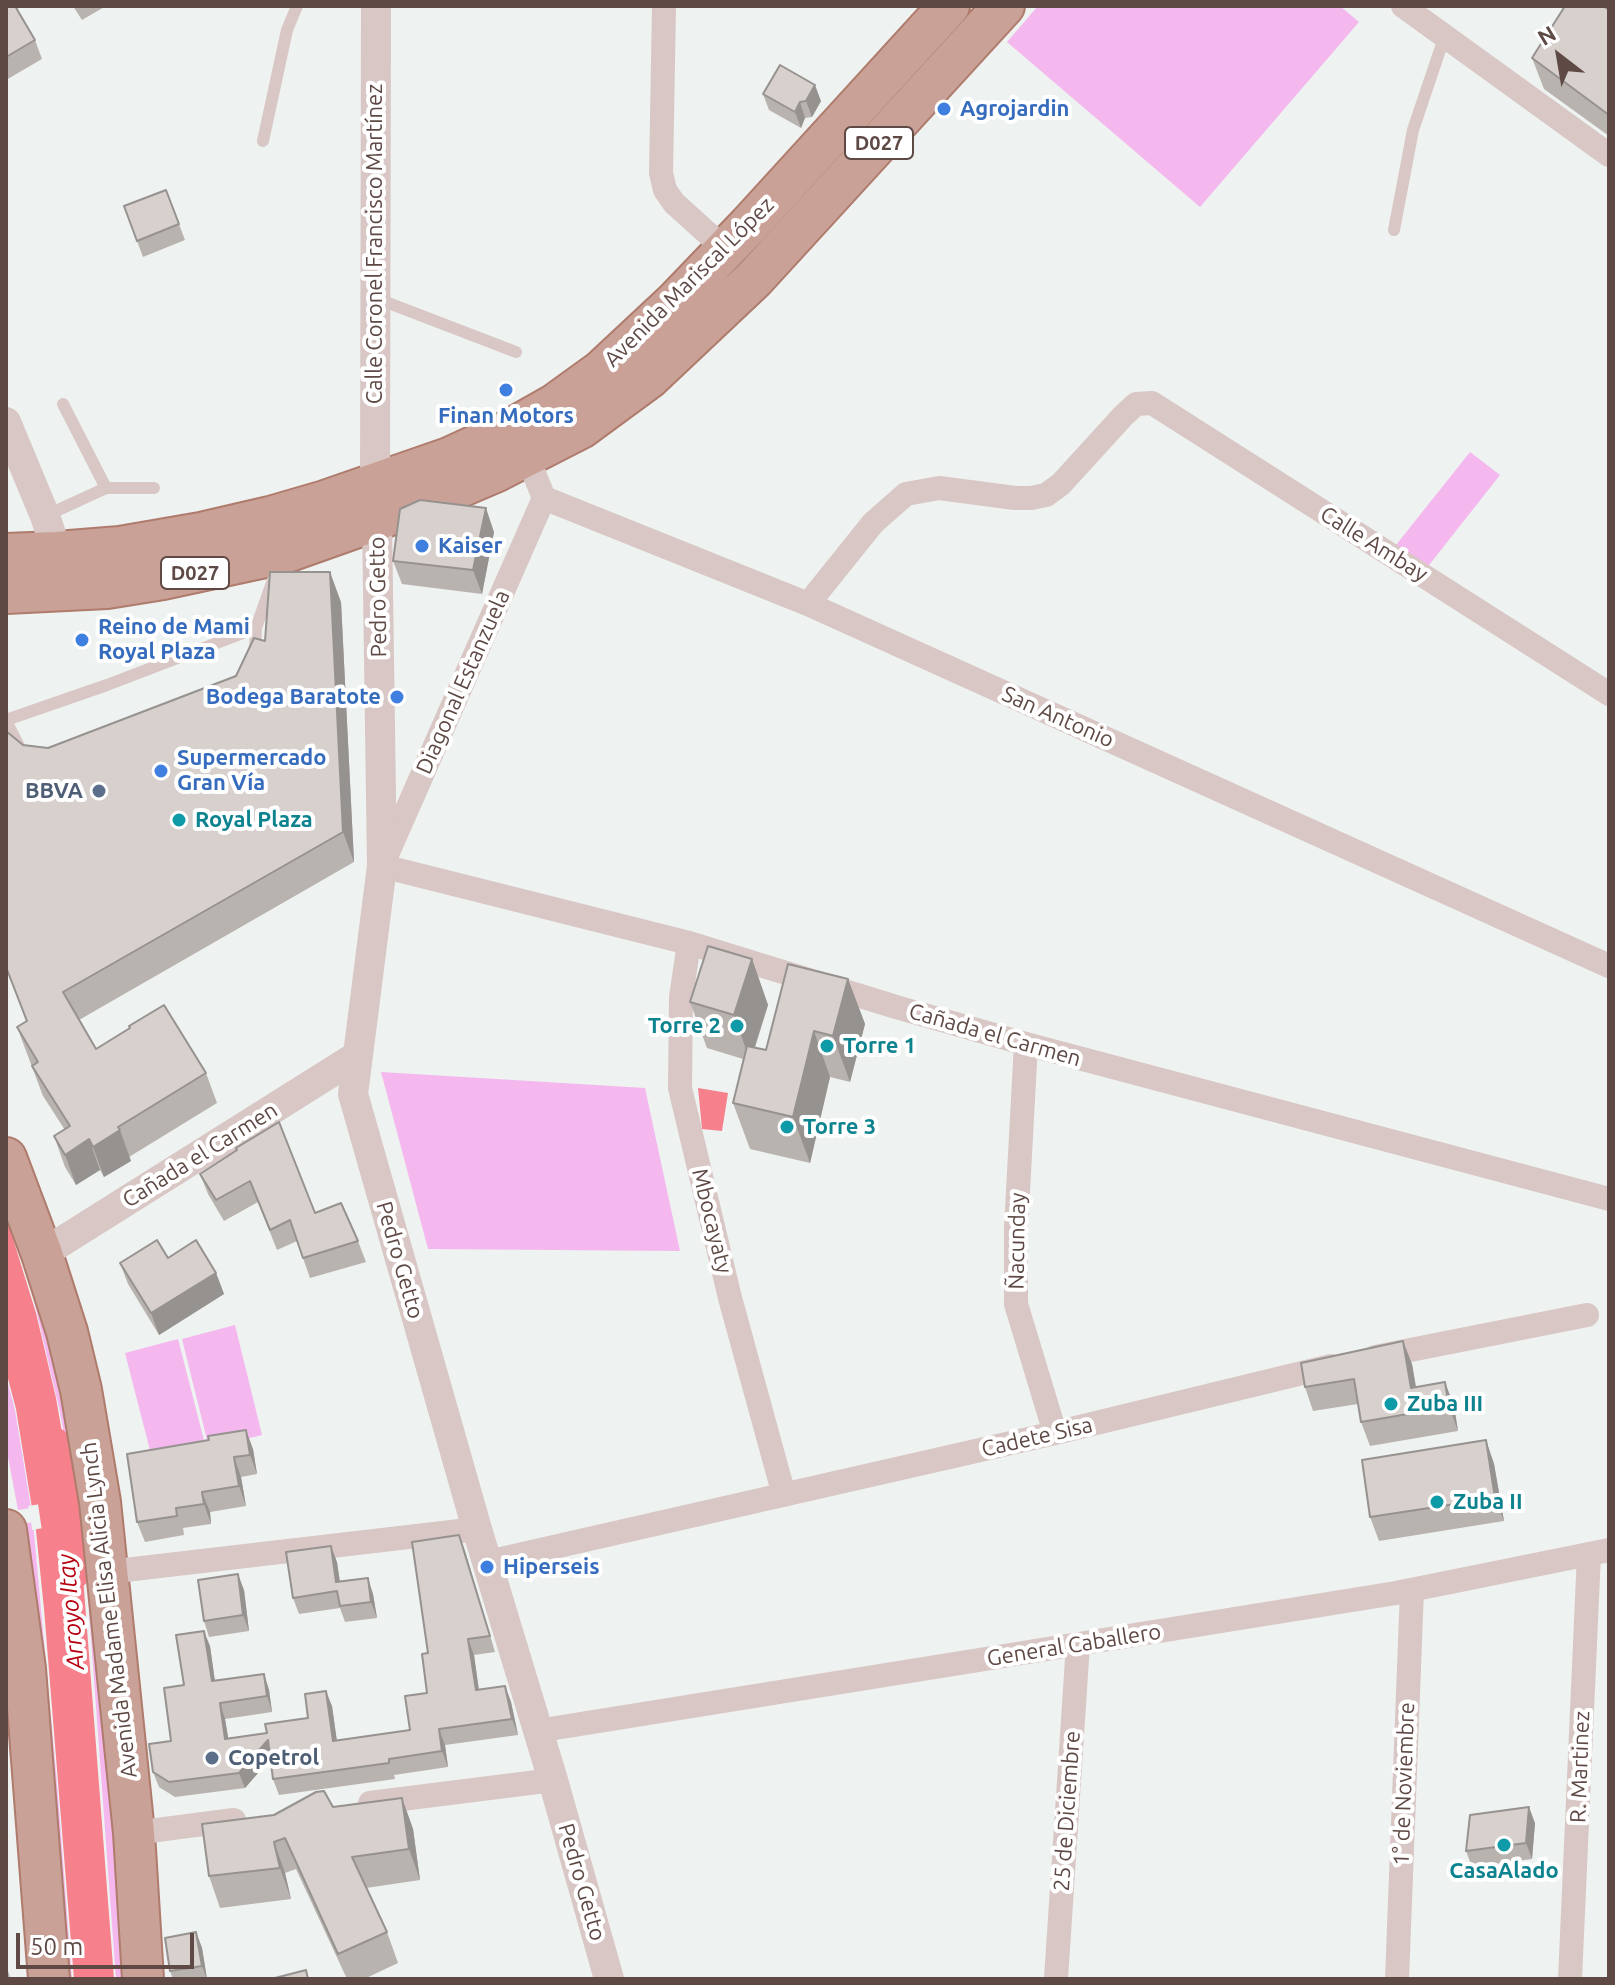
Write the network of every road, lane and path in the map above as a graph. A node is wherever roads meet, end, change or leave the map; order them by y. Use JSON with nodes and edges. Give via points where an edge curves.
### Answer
{"nodes":[{"id":1,"x":297,"y":6,"type":"edge"},
{"id":2,"x":376,"y":6,"type":"edge"},
{"id":3,"x":664,"y":6,"type":"edge"},
{"id":4,"x":949,"y":6,"type":"edge"},
{"id":5,"x":1004,"y":6,"type":"edge"},
{"id":6,"x":1403,"y":6,"type":"edge"},
{"id":7,"x":1444,"y":38,"type":"junction"},
{"id":8,"x":263,"y":141,"type":"dead end"},
{"id":9,"x":1609,"y":155,"type":"edge"},
{"id":10,"x":1394,"y":230,"type":"dead end"},
{"id":11,"x":726,"y":250,"type":"junction"},
{"id":12,"x":375,"y":298,"type":"junction"},
{"id":13,"x":516,"y":352,"type":"dead end"},
{"id":14,"x":63,"y":404,"type":"dead end"},
{"id":15,"x":6,"y":422,"type":"edge"},
{"id":16,"x":527,"y":456,"type":"junction"},
{"id":17,"x":106,"y":488,"type":"junction"},
{"id":18,"x":154,"y":488,"type":"dead end"},
{"id":19,"x":544,"y":498,"type":"junction"},
{"id":20,"x":376,"y":501,"type":"junction"},
{"id":21,"x":51,"y":534,"type":"junction"},
{"id":22,"x":6,"y":554,"type":"edge"},
{"id":23,"x":274,"y":554,"type":"junction"},
{"id":24,"x":6,"y":593,"type":"edge"},
{"id":25,"x":808,"y":604,"type":"junction"},
{"id":26,"x":256,"y":628,"type":"junction"},
{"id":27,"x":254,"y":663,"type":"edge"},
{"id":28,"x":1609,"y":694,"type":"edge"},
{"id":29,"x":6,"y":720,"type":"edge"},
{"id":30,"x":29,"y":758,"type":"edge"},
{"id":31,"x":382,"y":866,"type":"junction"},
{"id":32,"x":689,"y":943,"type":"junction"},
{"id":33,"x":1609,"y":966,"type":"edge"},
{"id":34,"x":1026,"y":1044,"type":"junction"},
{"id":35,"x":357,"y":1056,"type":"junction"},
{"id":36,"x":7,"y":1157,"type":"edge"},
{"id":37,"x":1609,"y":1199,"type":"edge"},
{"id":38,"x":42,"y":1254,"type":"junction"},
{"id":39,"x":1587,"y":1315,"type":"dead end"},
{"id":40,"x":1055,"y":1433,"type":"junction"},
{"id":41,"x":784,"y":1495,"type":"junction"},
{"id":42,"x":477,"y":1529,"type":"junction"},
{"id":43,"x":6,"y":1530,"type":"edge"},
{"id":44,"x":1599,"y":1552,"type":"edge"},
{"id":45,"x":488,"y":1562,"type":"junction"},
{"id":46,"x":108,"y":1572,"type":"junction"},
{"id":47,"x":1412,"y":1590,"type":"junction"},
{"id":48,"x":1078,"y":1644,"type":"junction"},
{"id":49,"x":537,"y":1731,"type":"junction"},
{"id":50,"x":553,"y":1780,"type":"junction"},
{"id":51,"x":351,"y":1805,"type":"edge"},
{"id":52,"x":258,"y":1817,"type":"edge"},
{"id":53,"x":134,"y":1833,"type":"junction"},
{"id":54,"x":49,"y":1979,"type":"edge"},
{"id":55,"x":143,"y":1979,"type":"edge"},
{"id":56,"x":609,"y":1979,"type":"edge"},
{"id":57,"x":1056,"y":1979,"type":"edge"},
{"id":58,"x":1397,"y":1979,"type":"edge"},
{"id":59,"x":1570,"y":1979,"type":"edge"}],
"edges":[{"from":1,"to":8,"type":"lane"},
{"from":2,"to":12,"type":"street","name":"Calle Coronel Francisco Martínez"},
{"from":3,"to":11,"type":"street","via":[[665,190]]},
{"from":4,"to":11,"type":"highway","name":"Avenida Mariscal López","number":"D027"},
{"from":5,"to":16,"type":"highway","name":"Avenida Mariscal López","number":"D027","via":[[754,279],[649,378],[581,428]]},
{"from":6,"to":7,"type":"street"},
{"from":7,"to":9,"type":"street"},
{"from":7,"to":10,"type":"lane","via":[[1413,130]]},
{"from":11,"to":20,"type":"highway","name":"Avenida Mariscal López","number":"D027","via":[[601,371],[554,405]]},
{"from":12,"to":13,"type":"lane"},
{"from":12,"to":20,"type":"street","name":"Calle Coronel Francisco Martínez"},
{"from":14,"to":17,"type":"lane"},
{"from":15,"to":21,"type":"street"},
{"from":16,"to":19,"type":"street"},
{"from":16,"to":20,"type":"highway","name":"Avenida Mariscal López","number":"D027","via":[[448,492]]},
{"from":17,"to":18,"type":"lane"},
{"from":17,"to":21,"type":"lane"},
{"from":19,"to":25,"type":"street","name":"San Antonio"},
{"from":19,"to":31,"type":"street","name":"Diagonal Estanzuela"},
{"from":20,"to":21,"type":"highway","number":"D027","via":[[325,501],[201,533],[120,547]]},
{"from":20,"to":23,"type":"highway","number":"D027"},
{"from":20,"to":31,"type":"street","name":"Pedro Getto"},
{"from":21,"to":22,"type":"highway","number":"D027"},
{"from":23,"to":24,"type":"highway","number":"D027","via":[[107,588]]},
{"from":23,"to":26,"type":"lane","via":[[274,577]]},
{"from":25,"to":28,"type":"street","name":"Calle Ambay","via":[[873,523],[906,494],[939,488],[1015,498],[1046,495],[1136,404],[1152,403]]},
{"from":25,"to":33,"type":"street","name":"San Antonio"},
{"from":26,"to":27,"type":"lane"},
{"from":26,"to":29,"type":"lane"},
{"from":29,"to":30,"type":"lane"},
{"from":31,"to":32,"type":"street","name":"Cañada el Carmen"},
{"from":31,"to":35,"type":"street","name":"Pedro Getto"},
{"from":32,"to":34,"type":"street","name":"Cañada el Carmen"},
{"from":32,"to":41,"type":"street","name":"Mbocayaty","via":[[681,997],[680,1088]]},
{"from":34,"to":37,"type":"street","name":"Cañada el Carmen"},
{"from":34,"to":40,"type":"street","name":"Ñacunday","via":[[1016,1304]]},
{"from":35,"to":38,"type":"street","name":"Cañada el Carmen"},
{"from":35,"to":42,"type":"street","name":"Pedro Getto","via":[[353,1094]]},
{"from":36,"to":38,"type":"highway","name":"Avenida Madame Elisa Alicia Lynch"},
{"from":38,"to":46,"type":"highway","name":"Avenida Madame Elisa Alicia Lynch","via":[[81,1390]]},
{"from":39,"to":40,"type":"street","name":"Cadete Sisa","via":[[1356,1360]]},
{"from":40,"to":41,"type":"street","name":"Cadete Sisa"},
{"from":41,"to":45,"type":"street","name":"Cadete Sisa"},
{"from":42,"to":45,"type":"street","name":"Pedro Getto"},
{"from":42,"to":46,"type":"street"},
{"from":43,"to":54,"type":"highway","via":[[25,1669]]},
{"from":44,"to":47,"type":"street","name":"General Caballero"},
{"from":44,"to":59,"type":"street","name":"R. Martinez"},
{"from":45,"to":49,"type":"street","name":"Pedro Getto"},
{"from":46,"to":53,"type":"highway","name":"Avenida Madame Elisa Alicia Lynch"},
{"from":47,"to":48,"type":"street","name":"General Caballero"},
{"from":47,"to":58,"type":"street","name":"1° de Noviembre"},
{"from":48,"to":49,"type":"street","name":"General Caballero"},
{"from":48,"to":57,"type":"street","name":"25 de Diciembre"},
{"from":49,"to":50,"type":"street","name":"Pedro Getto"},
{"from":50,"to":51,"type":"street"},
{"from":50,"to":56,"type":"street","name":"Pedro Getto"},
{"from":52,"to":53,"type":"street"},
{"from":53,"to":55,"type":"highway","name":"Avenida Madame Elisa Alicia Lynch"}]}
